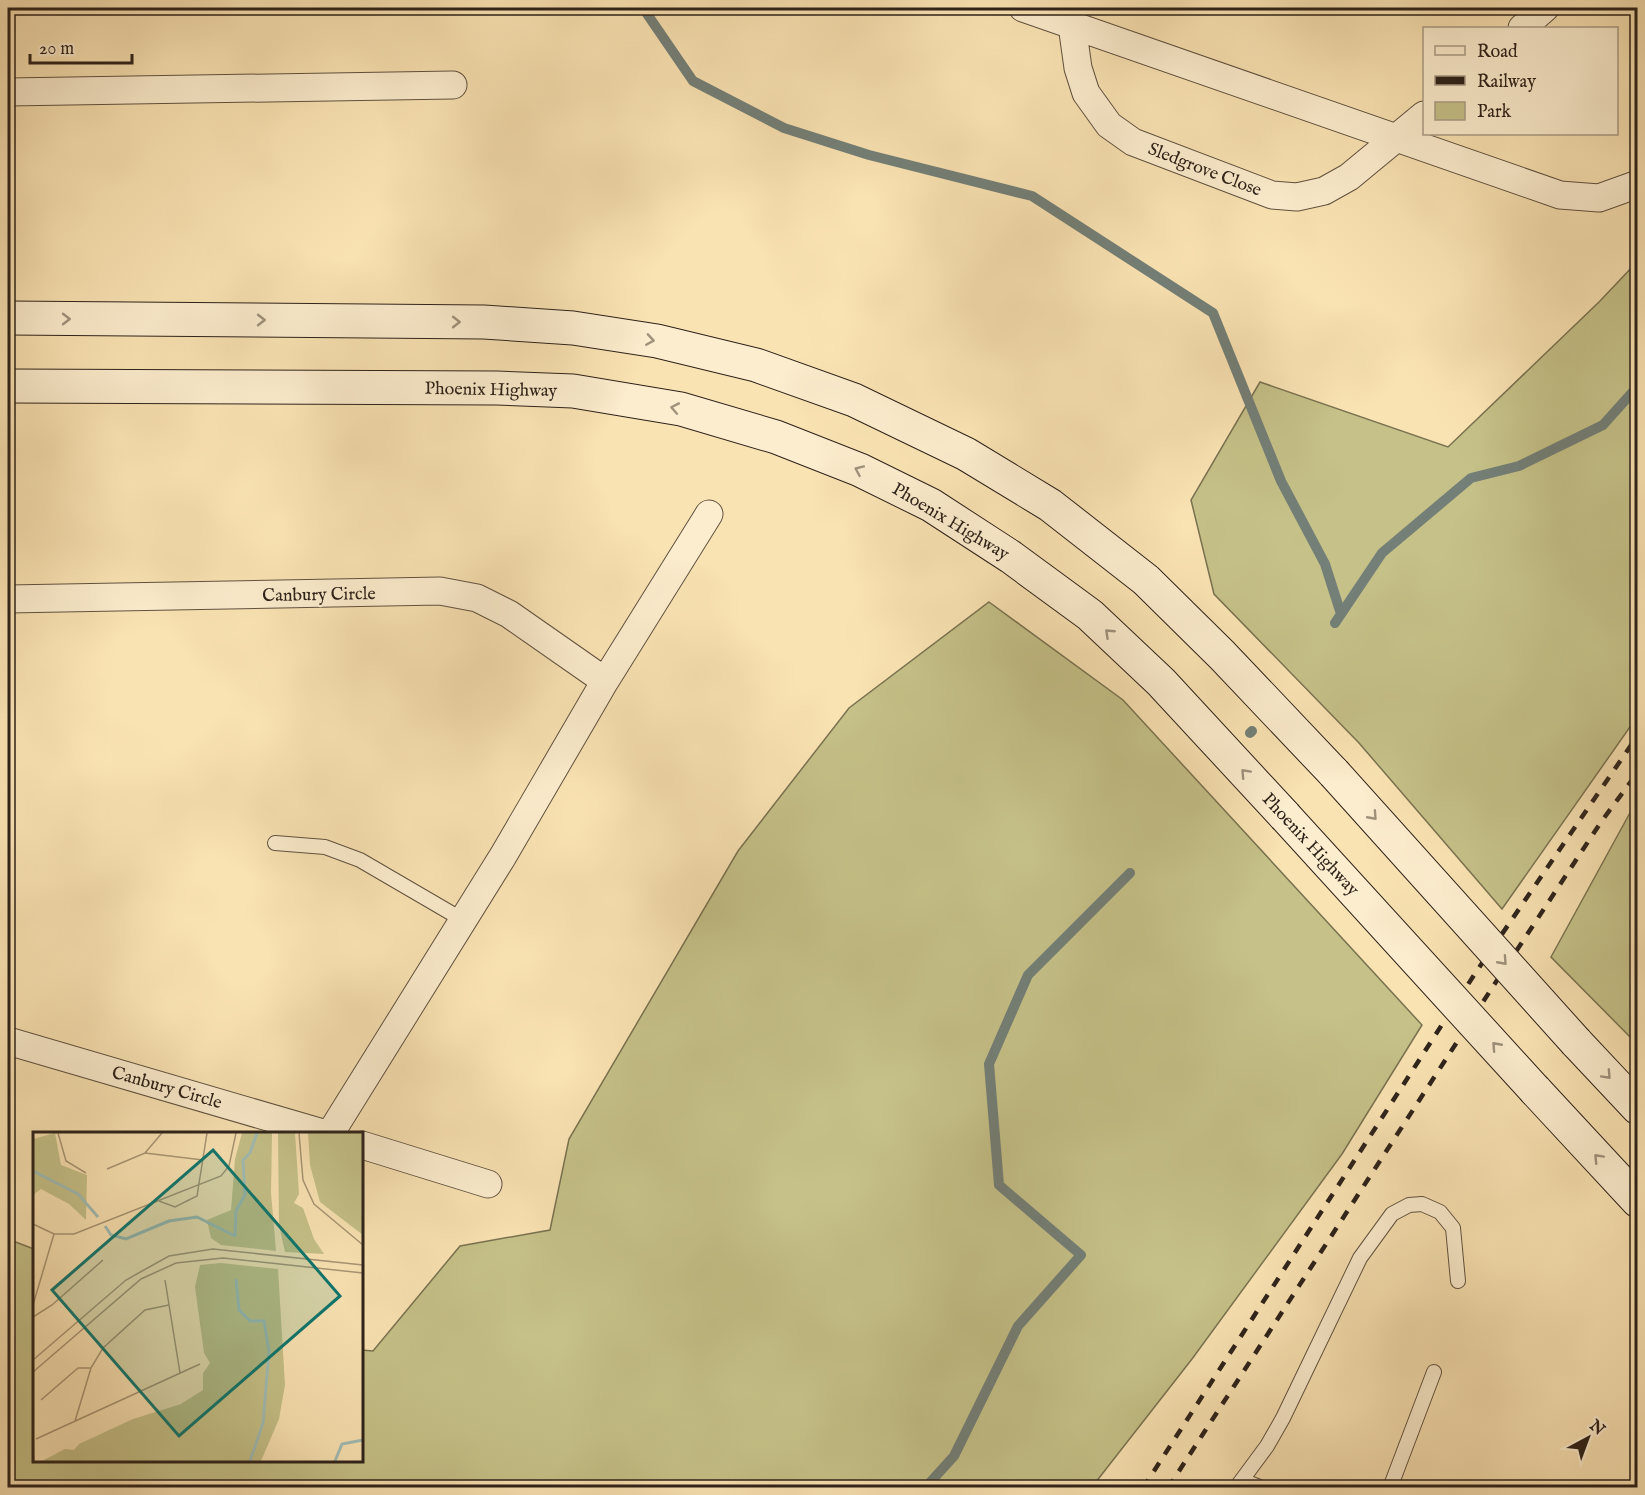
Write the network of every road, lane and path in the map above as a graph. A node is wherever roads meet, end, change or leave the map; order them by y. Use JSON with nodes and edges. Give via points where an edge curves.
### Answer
{"nodes":[{"id":1,"x":1023,"y":8,"type":"edge"},
{"id":2,"x":1072,"y":25,"type":"junction"},
{"id":3,"x":453,"y":85,"type":"dead end"},
{"id":4,"x":8,"y":92,"type":"edge"},
{"id":5,"x":1423,"y":117,"type":"edge"},
{"id":6,"x":1397,"y":139,"type":"junction"},
{"id":7,"x":1638,"y":184,"type":"edge"},
{"id":8,"x":8,"y":318,"type":"edge"},
{"id":9,"x":8,"y":386,"type":"edge"},
{"id":10,"x":710,"y":514,"type":"dead end"},
{"id":11,"x":8,"y":599,"type":"edge"},
{"id":12,"x":605,"y":681,"type":"junction"},
{"id":13,"x":275,"y":843,"type":"dead end"},
{"id":14,"x":463,"y":920,"type":"junction"},
{"id":15,"x":8,"y":1041,"type":"edge"},
{"id":16,"x":1638,"y":1108,"type":"edge"},
{"id":17,"x":321,"y":1132,"type":"edge"},
{"id":18,"x":329,"y":1132,"type":"edge"},
{"id":19,"x":363,"y":1145,"type":"edge"},
{"id":20,"x":488,"y":1184,"type":"dead end"},
{"id":21,"x":1638,"y":1201,"type":"edge"},
{"id":22,"x":1458,"y":1281,"type":"dead end"},
{"id":23,"x":1434,"y":1372,"type":"dead end"},
{"id":24,"x":1239,"y":1484,"type":"edge"},
{"id":25,"x":1262,"y":1488,"type":"edge"},
{"id":26,"x":1390,"y":1488,"type":"edge"}],
"edges":[{"from":1,"to":2,"type":"street"},
{"from":2,"to":6,"type":"street"},
{"from":2,"to":6,"type":"street","name":"Sledgrove Close","via":[[1086,93],[1109,125],[1133,142],[1272,195],[1324,191],[1349,177]]},
{"from":3,"to":4,"type":"street"},
{"from":5,"to":6,"type":"street","name":"Sledgrove Close"},
{"from":6,"to":7,"type":"street","via":[[1560,195],[1599,198]]},
{"from":8,"to":16,"type":"main road","one_way":true,"bridge":true,"via":[[484,322],[573,328],[657,340],[756,365],[854,400],[966,454],[1050,505],[1146,580],[1334,773]]},
{"from":21,"to":9,"type":"main road","name":"Phoenix Highway","one_way":true,"bridge":true,"via":[[1161,682],[1090,615],[1011,556],[931,505],[860,470],[776,437],[681,409],[573,391]]},
{"from":10,"to":12,"type":"street","name":"Canbury Circle"},
{"from":11,"to":12,"type":"street","name":"Canbury Circle","via":[[440,591],[477,598],[509,614]]},
{"from":12,"to":14,"type":"street","name":"Canbury Circle"},
{"from":13,"to":14,"type":"lane","via":[[325,847],[360,860]]},
{"from":14,"to":18,"type":"street","name":"Canbury Circle"},
{"from":15,"to":17,"type":"street","name":"Canbury Circle"},
{"from":19,"to":20,"type":"street"},
{"from":22,"to":24,"type":"lane","via":[[1453,1228],[1440,1212],[1422,1204],[1409,1205],[1392,1214],[1360,1258],[1283,1418]]},
{"from":23,"to":26,"type":"lane"},
{"from":24,"to":25,"type":"lane"}]}
